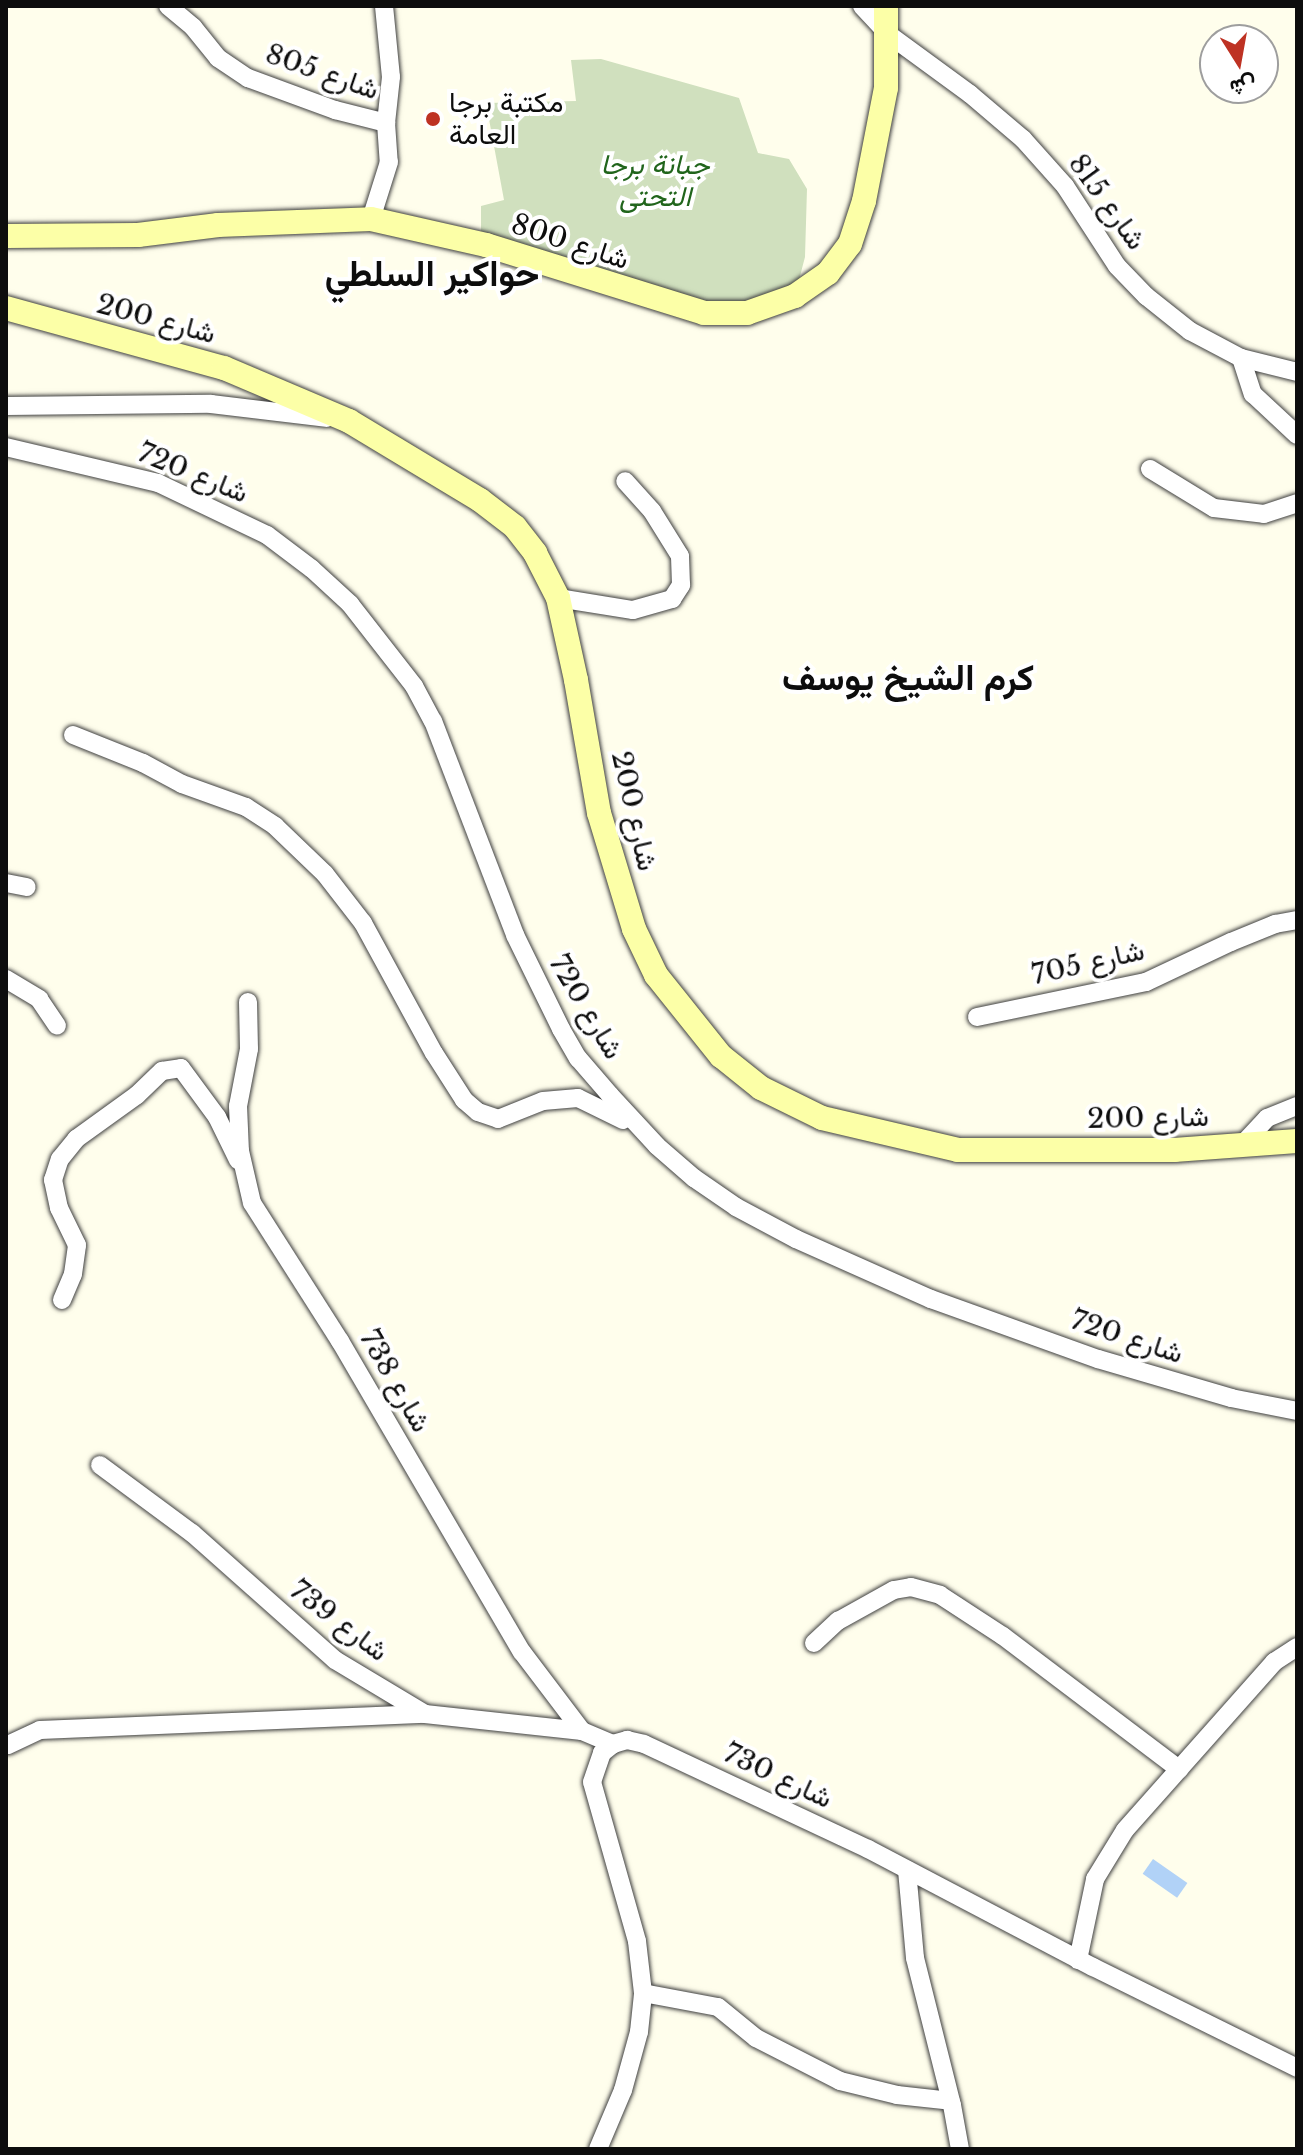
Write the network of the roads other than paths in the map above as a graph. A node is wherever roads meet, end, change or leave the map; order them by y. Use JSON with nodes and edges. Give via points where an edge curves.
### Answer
{"nodes":[{"id":1,"x":168,"y":6,"type":"edge"},
{"id":2,"x":384,"y":6,"type":"edge"},
{"id":3,"x":862,"y":6,"type":"edge"},
{"id":4,"x":886,"y":6,"type":"edge"},
{"id":5,"x":888,"y":34,"type":"junction"},
{"id":6,"x":386,"y":123,"type":"junction"},
{"id":7,"x":371,"y":219,"type":"junction"},
{"id":8,"x":6,"y":236,"type":"edge"},
{"id":9,"x":6,"y":308,"type":"edge"},
{"id":10,"x":1241,"y":358,"type":"junction"},
{"id":11,"x":1297,"y":372,"type":"edge"},
{"id":12,"x":6,"y":406,"type":"edge"},
{"id":13,"x":349,"y":421,"type":"junction"},
{"id":14,"x":1297,"y":435,"type":"edge"},
{"id":15,"x":6,"y":447,"type":"edge"},
{"id":16,"x":1150,"y":469,"type":"dead end"},
{"id":17,"x":625,"y":481,"type":"dead end"},
{"id":18,"x":1297,"y":503,"type":"edge"},
{"id":19,"x":558,"y":598,"type":"junction"},
{"id":20,"x":73,"y":735,"type":"dead end"},
{"id":21,"x":6,"y":883,"type":"edge"},
{"id":22,"x":27,"y":887,"type":"dead end"},
{"id":23,"x":1297,"y":920,"type":"edge"},
{"id":24,"x":6,"y":979,"type":"edge"},
{"id":25,"x":248,"y":1002,"type":"dead end"},
{"id":26,"x":977,"y":1017,"type":"dead end"},
{"id":27,"x":57,"y":1026,"type":"dead end"},
{"id":28,"x":1297,"y":1106,"type":"edge"},
{"id":29,"x":1297,"y":1141,"type":"edge"},
{"id":30,"x":1242,"y":1145,"type":"junction"},
{"id":31,"x":657,"y":1146,"type":"junction"},
{"id":32,"x":243,"y":1170,"type":"junction"},
{"id":33,"x":62,"y":1300,"type":"dead end"},
{"id":34,"x":1297,"y":1411,"type":"edge"},
{"id":35,"x":100,"y":1465,"type":"dead end"},
{"id":36,"x":814,"y":1643,"type":"dead end"},
{"id":37,"x":1297,"y":1647,"type":"edge"},
{"id":38,"x":425,"y":1714,"type":"junction"},
{"id":39,"x":582,"y":1731,"type":"junction"},
{"id":40,"x":613,"y":1744,"type":"junction"},
{"id":41,"x":8,"y":1745,"type":"dead end"},
{"id":42,"x":1179,"y":1769,"type":"junction"},
{"id":43,"x":907,"y":1870,"type":"junction"},
{"id":44,"x":1078,"y":1960,"type":"junction"},
{"id":45,"x":643,"y":1993,"type":"junction"},
{"id":46,"x":1297,"y":2068,"type":"edge"},
{"id":47,"x":951,"y":2101,"type":"junction"},
{"id":48,"x":598,"y":2149,"type":"edge"},
{"id":49,"x":960,"y":2149,"type":"edge"}],
"edges":[{"from":1,"to":6,"type":"street","name":"شارع 805","via":[[218,58],[248,78]]},
{"from":2,"to":6,"type":"street","via":[[391,77]]},
{"from":3,"to":5,"type":"street","name":"شارع 815"},
{"from":4,"to":5,"type":"main road","name":"شارع 800"},
{"from":5,"to":7,"type":"main road","name":"شارع 800","via":[[886,88],[850,244],[828,273],[785,300],[747,313],[704,313],[486,245]]},
{"from":5,"to":10,"type":"street","name":"شارع 815","via":[[1023,139],[1065,186],[1117,266],[1146,296],[1190,331]]},
{"from":6,"to":7,"type":"street","name":"شارع 805","via":[[389,162]]},
{"from":7,"to":8,"type":"main road","name":"شارع 800","via":[[218,225],[138,235]]},
{"from":9,"to":13,"type":"main road","name":"شارع 200","via":[[224,368]]},
{"from":10,"to":11,"type":"street","name":"شارع 815"},
{"from":10,"to":14,"type":"street","via":[[1253,394]]},
{"from":12,"to":13,"type":"street","name":"شارع 720","via":[[211,404]]},
{"from":13,"to":19,"type":"main road","name":"شارع 200","via":[[470,493],[515,527]]},
{"from":15,"to":31,"type":"street","name":"شارع 720","via":[[158,483],[267,535],[350,604],[414,686],[433,721],[542,996],[578,1058]]},
{"from":16,"to":18,"type":"street","via":[[1214,508],[1264,514]]},
{"from":17,"to":19,"type":"street","via":[[652,511],[680,556],[681,585],[672,599],[633,610]]},
{"from":19,"to":30,"type":"main road","name":"شارع 200","via":[[599,813],[634,929],[656,975],[721,1056],[761,1088],[822,1118],[958,1150]]},
{"from":20,"to":31,"type":"street","via":[[246,807],[275,826],[347,899],[434,1053],[464,1100],[478,1112],[498,1119],[543,1101],[578,1098],[602,1107]]},
{"from":21,"to":22,"type":"street"},
{"from":23,"to":26,"type":"street","name":"شارع 705","via":[[1231,942],[1146,982]]},
{"from":24,"to":27,"type":"street","via":[[39,999]]},
{"from":25,"to":32,"type":"street","name":"شارع 738","via":[[249,1049],[238,1097]]},
{"from":28,"to":30,"type":"street","via":[[1267,1118]]},
{"from":29,"to":30,"type":"main road","name":"شارع 200"},
{"from":31,"to":34,"type":"street","name":"شارع 720","via":[[736,1207],[892,1283],[1098,1359],[1231,1398]]},
{"from":32,"to":33,"type":"street","via":[[189,1075],[181,1068],[162,1071],[76,1139],[60,1159],[53,1180],[59,1208],[77,1245]]},
{"from":32,"to":39,"type":"street","name":"شارع 738","via":[[258,1214],[340,1341],[522,1652]]},
{"from":35,"to":38,"type":"street","name":"شارع 739","via":[[192,1533],[335,1660]]},
{"from":36,"to":42,"type":"street","via":[[838,1621],[894,1590],[911,1587],[940,1595]]},
{"from":37,"to":42,"type":"street","via":[[1274,1662]]},
{"from":38,"to":39,"type":"street","name":"شارع 739"},
{"from":38,"to":41,"type":"street","via":[[40,1730]]},
{"from":39,"to":40,"type":"street"},
{"from":40,"to":43,"type":"street","name":"شارع 730","via":[[644,1744]]},
{"from":40,"to":45,"type":"street","via":[[602,1753],[592,1782],[637,1941]]},
{"from":42,"to":44,"type":"street","via":[[1125,1830],[1095,1879]]},
{"from":43,"to":44,"type":"street","name":"شارع 730"},
{"from":43,"to":47,"type":"street","via":[[915,1958]]},
{"from":44,"to":46,"type":"street","name":"شارع 730"},
{"from":45,"to":47,"type":"street","via":[[718,2007],[756,2038],[840,2081]]},
{"from":45,"to":48,"type":"street","via":[[623,2090]]},
{"from":47,"to":49,"type":"street"}]}
